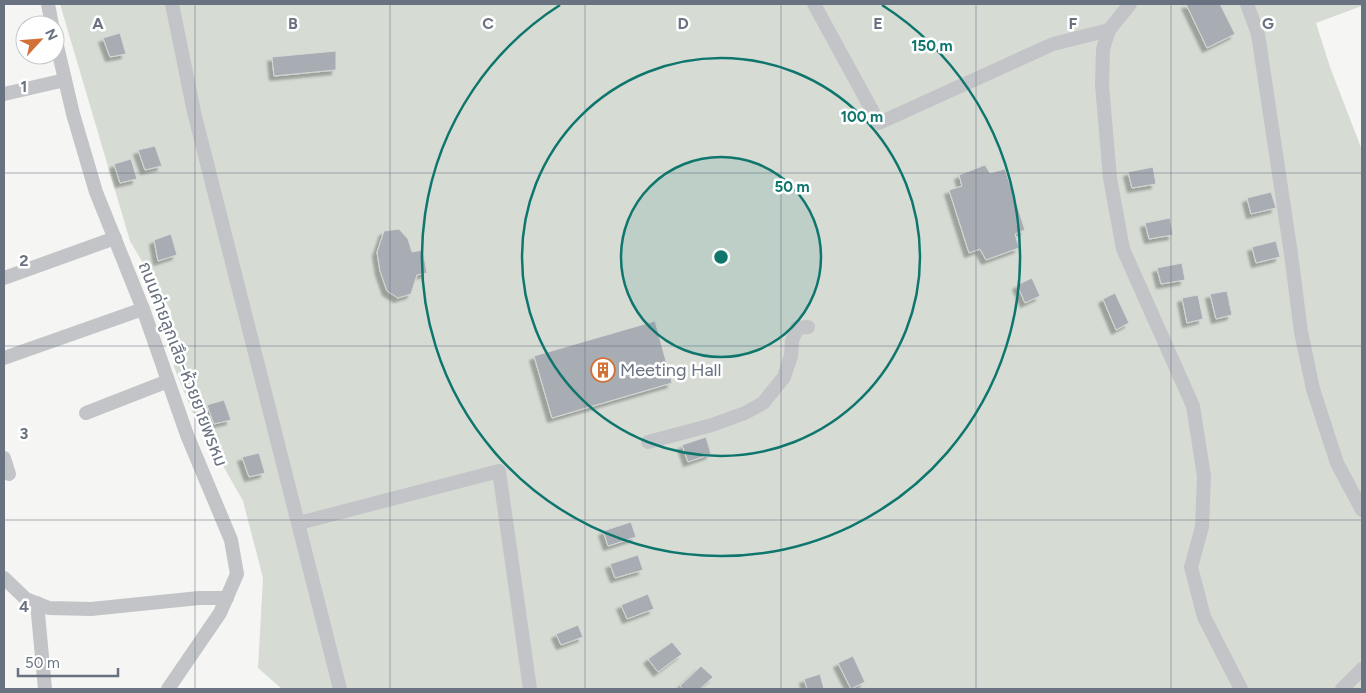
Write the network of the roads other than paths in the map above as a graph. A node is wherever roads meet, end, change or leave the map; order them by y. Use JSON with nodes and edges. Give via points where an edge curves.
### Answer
{"nodes":[{"id":1,"x":172,"y":4,"type":"edge"},
{"id":2,"x":814,"y":4,"type":"edge"},
{"id":3,"x":1130,"y":4,"type":"edge"},
{"id":4,"x":1247,"y":4,"type":"edge"},
{"id":5,"x":1109,"y":30,"type":"junction"},
{"id":6,"x":62,"y":65,"type":"edge"},
{"id":7,"x":65,"y":80,"type":"junction"},
{"id":8,"x":4,"y":94,"type":"edge"},
{"id":9,"x":115,"y":238,"type":"junction"},
{"id":10,"x":4,"y":278,"type":"edge"},
{"id":11,"x":143,"y":309,"type":"junction"},
{"id":12,"x":808,"y":327,"type":"dead end"},
{"id":13,"x":4,"y":358,"type":"edge"},
{"id":14,"x":168,"y":381,"type":"junction"},
{"id":15,"x":86,"y":413,"type":"dead end"},
{"id":16,"x":648,"y":442,"type":"dead end"},
{"id":17,"x":4,"y":458,"type":"edge"},
{"id":18,"x":9,"y":474,"type":"dead end"},
{"id":19,"x":1362,"y":510,"type":"edge"},
{"id":20,"x":299,"y":523,"type":"junction"},
{"id":21,"x":4,"y":578,"type":"edge"},
{"id":22,"x":227,"y":598,"type":"junction"},
{"id":23,"x":37,"y":603,"type":"junction"},
{"id":24,"x":1362,"y":670,"type":"edge"},
{"id":25,"x":45,"y":689,"type":"edge"},
{"id":26,"x":168,"y":689,"type":"edge"},
{"id":27,"x":340,"y":689,"type":"edge"},
{"id":28,"x":530,"y":689,"type":"edge"},
{"id":29,"x":1241,"y":689,"type":"edge"},
{"id":30,"x":1342,"y":689,"type":"edge"}],
"edges":[{"from":1,"to":20,"type":"street","via":[[194,112]]},
{"from":2,"to":5,"type":"street","via":[[879,123],[1053,44]]},
{"from":3,"to":5,"type":"street"},
{"from":4,"to":19,"type":"street","via":[[1258,34],[1301,332],[1313,389],[1337,463]]},
{"from":5,"to":29,"type":"street","via":[[1103,49],[1102,85],[1110,178],[1123,249],[1193,406],[1204,476],[1202,527],[1191,567],[1204,617]]},
{"from":6,"to":7,"type":"street","name":"ถนนค่ายลูกเสึอ-ห้วยยายพรหม"},
{"from":7,"to":8,"type":"street"},
{"from":7,"to":9,"type":"street","name":"ถนนค่ายลูกเสึอ-ห้วยยายพรหม","via":[[96,192]]},
{"from":9,"to":10,"type":"street"},
{"from":9,"to":11,"type":"street","name":"ถนนค่ายลูกเสึอ-ห้วยยายพรหม"},
{"from":11,"to":13,"type":"street"},
{"from":11,"to":14,"type":"street","name":"ถนนค่ายลูกเสึอ-ห้วยยายพรหม"},
{"from":12,"to":16,"type":"street","via":[[797,328],[784,377],[763,403],[712,426]]},
{"from":14,"to":15,"type":"street"},
{"from":14,"to":22,"type":"street","name":"ถนนค่ายลูกเสึอ-ห้วยยายพรหม","via":[[231,540],[237,574]]},
{"from":17,"to":18,"type":"street"},
{"from":20,"to":27,"type":"street"},
{"from":20,"to":28,"type":"street","via":[[500,471]]},
{"from":21,"to":23,"type":"street","via":[[26,599]]},
{"from":22,"to":23,"type":"street","via":[[92,609],[49,608]]},
{"from":22,"to":26,"type":"street","name":"ถนนค่ายลูกเสึอ-ห้วยยายพรหม"},
{"from":23,"to":25,"type":"street"},
{"from":24,"to":30,"type":"street"}]}
